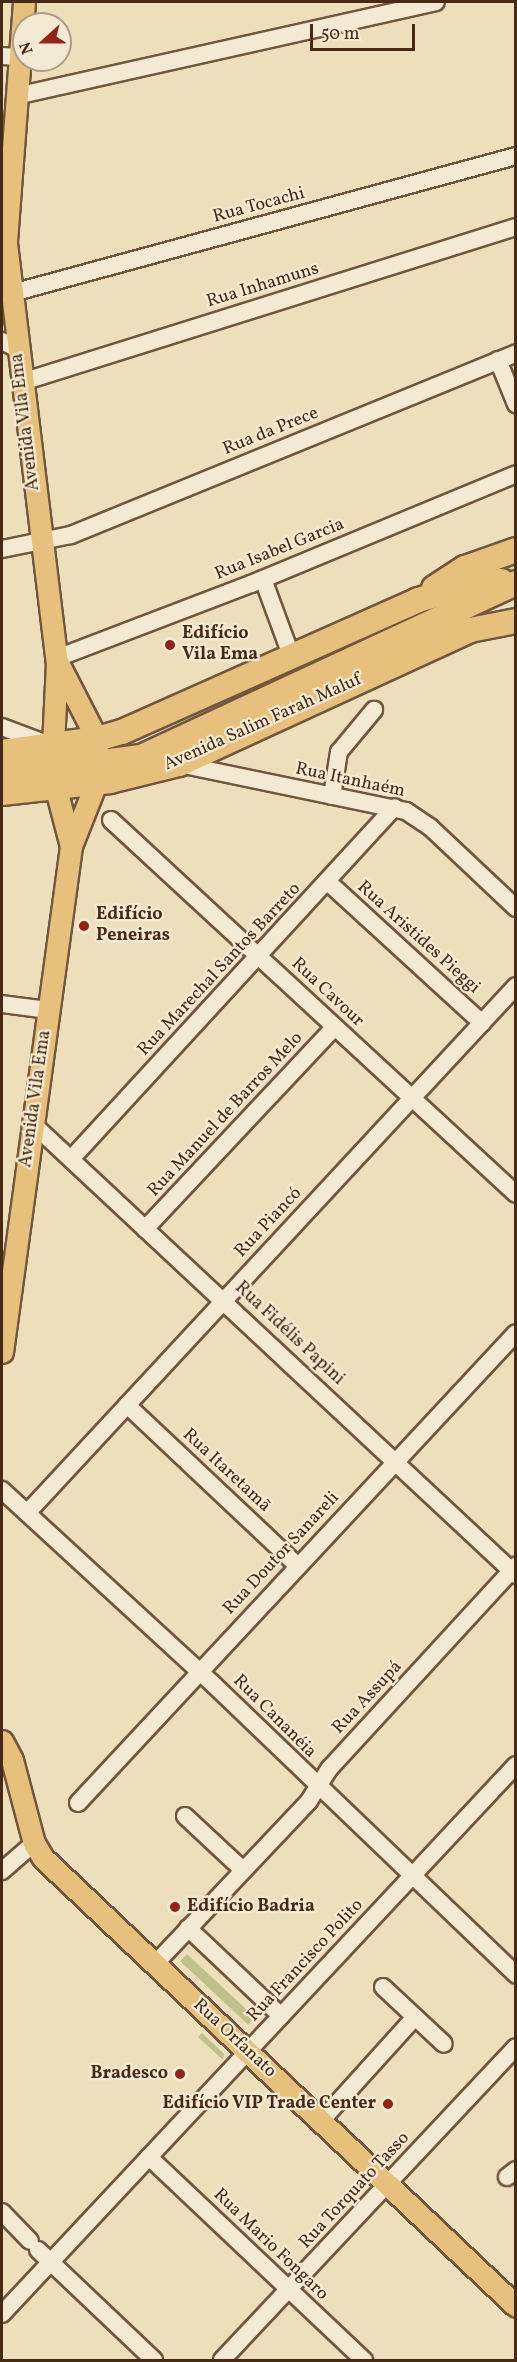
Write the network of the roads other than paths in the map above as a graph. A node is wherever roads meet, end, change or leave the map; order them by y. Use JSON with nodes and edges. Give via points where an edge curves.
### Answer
{"nodes":[{"id":1,"x":24,"y":2,"type":"edge"},
{"id":2,"x":436,"y":2,"type":"edge"},
{"id":3,"x":411,"y":4,"type":"edge"},
{"id":4,"x":10,"y":57,"type":"edge"},
{"id":5,"x":16,"y":96,"type":"junction"},
{"id":6,"x":516,"y":156,"type":"edge"},
{"id":7,"x":516,"y":227,"type":"edge"},
{"id":8,"x":5,"y":258,"type":"edge"},
{"id":9,"x":12,"y":293,"type":"junction"},
{"id":10,"x":10,"y":345,"type":"edge"},
{"id":11,"x":516,"y":353,"type":"edge"},
{"id":12,"x":498,"y":360,"type":"junction"},
{"id":13,"x":22,"y":382,"type":"junction"},
{"id":14,"x":516,"y":404,"type":"edge"},
{"id":15,"x":516,"y":474,"type":"edge"},
{"id":16,"x":41,"y":543,"type":"junction"},
{"id":17,"x":2,"y":549,"type":"edge"},
{"id":18,"x":516,"y":550,"type":"edge"},
{"id":19,"x":262,"y":579,"type":"junction"},
{"id":20,"x":516,"y":582,"type":"edge"},
{"id":21,"x":418,"y":600,"type":"junction"},
{"id":22,"x":516,"y":621,"type":"edge"},
{"id":23,"x":292,"y":658,"type":"junction"},
{"id":24,"x":57,"y":660,"type":"junction"},
{"id":25,"x":374,"y":710,"type":"dead end"},
{"id":26,"x":2,"y":727,"type":"edge"},
{"id":27,"x":97,"y":740,"type":"junction"},
{"id":28,"x":2,"y":752,"type":"edge"},
{"id":29,"x":178,"y":764,"type":"junction"},
{"id":30,"x":54,"y":768,"type":"junction"},
{"id":31,"x":96,"y":774,"type":"junction"},
{"id":32,"x":2,"y":775,"type":"edge"},
{"id":33,"x":2,"y":793,"type":"edge"},
{"id":34,"x":332,"y":796,"type":"junction"},
{"id":35,"x":395,"y":807,"type":"junction"},
{"id":36,"x":111,"y":820,"type":"dead end"},
{"id":37,"x":71,"y":846,"type":"junction"},
{"id":38,"x":328,"y":882,"type":"junction"},
{"id":39,"x":516,"y":908,"type":"edge"},
{"id":40,"x":259,"y":957,"type":"junction"},
{"id":41,"x":516,"y":986,"type":"edge"},
{"id":42,"x":2,"y":1004,"type":"edge"},
{"id":43,"x":48,"y":1010,"type":"junction"},
{"id":44,"x":482,"y":1023,"type":"junction"},
{"id":45,"x":334,"y":1027,"type":"junction"},
{"id":46,"x":412,"y":1098,"type":"junction"},
{"id":47,"x":33,"y":1124,"type":"junction"},
{"id":48,"x":71,"y":1159,"type":"junction"},
{"id":49,"x":516,"y":1194,"type":"edge"},
{"id":50,"x":145,"y":1229,"type":"junction"},
{"id":51,"x":224,"y":1299,"type":"junction"},
{"id":52,"x":516,"y":1333,"type":"edge"},
{"id":53,"x":2,"y":1352,"type":"edge"},
{"id":54,"x":127,"y":1405,"type":"junction"},
{"id":55,"x":395,"y":1461,"type":"junction"},
{"id":56,"x":2,"y":1490,"type":"edge"},
{"id":57,"x":27,"y":1513,"type":"junction"},
{"id":58,"x":298,"y":1566,"type":"junction"},
{"id":59,"x":514,"y":1571,"type":"edge"},
{"id":60,"x":200,"y":1672,"type":"junction"},
{"id":61,"x":2,"y":1741,"type":"edge"},
{"id":62,"x":516,"y":1765,"type":"edge"},
{"id":63,"x":318,"y":1788,"type":"junction"},
{"id":64,"x":78,"y":1803,"type":"dead end"},
{"id":65,"x":185,"y":1816,"type":"dead end"},
{"id":66,"x":34,"y":1843,"type":"junction"},
{"id":67,"x":243,"y":1870,"type":"junction"},
{"id":68,"x":2,"y":1871,"type":"edge"},
{"id":69,"x":412,"y":1877,"type":"junction"},
{"id":70,"x":188,"y":1928,"type":"junction"},
{"id":71,"x":155,"y":1964,"type":"junction"},
{"id":72,"x":516,"y":1975,"type":"edge"},
{"id":73,"x":383,"y":1987,"type":"dead end"},
{"id":74,"x":281,"y":2016,"type":"junction"},
{"id":75,"x":415,"y":2017,"type":"junction"},
{"id":76,"x":444,"y":2044,"type":"dead end"},
{"id":77,"x":516,"y":2047,"type":"edge"},
{"id":78,"x":248,"y":2052,"type":"junction"},
{"id":79,"x":321,"y":2121,"type":"junction"},
{"id":80,"x":149,"y":2157,"type":"junction"},
{"id":81,"x":388,"y":2184,"type":"junction"},
{"id":82,"x":2,"y":2212,"type":"edge"},
{"id":83,"x":39,"y":2251,"type":"junction"},
{"id":84,"x":288,"y":2290,"type":"junction"},
{"id":85,"x":516,"y":2306,"type":"edge"},
{"id":86,"x":2,"y":2314,"type":"edge"},
{"id":87,"x":154,"y":2361,"type":"edge"},
{"id":88,"x":222,"y":2361,"type":"edge"},
{"id":89,"x":364,"y":2361,"type":"edge"}],
"edges":[{"from":1,"to":4,"type":"main road","name":"Avenida Vila Ema"},
{"from":2,"to":3,"type":"street"},
{"from":3,"to":5,"type":"street"},
{"from":4,"to":5,"type":"main road","name":"Avenida Vila Ema"},
{"from":5,"to":8,"type":"main road","name":"Avenida Vila Ema"},
{"from":6,"to":9,"type":"street","name":"Rua Tocachi"},
{"from":7,"to":13,"type":"street","name":"Rua Inhamuns"},
{"from":8,"to":9,"type":"main road","name":"Avenida Vila Ema"},
{"from":9,"to":10,"type":"main road","name":"Avenida Vila Ema"},
{"from":10,"to":13,"type":"main road","name":"Avenida Vila Ema"},
{"from":11,"to":12,"type":"street","name":"Rua da Prece"},
{"from":12,"to":14,"type":"street"},
{"from":12,"to":16,"type":"street","name":"Rua da Prece","via":[[71,535]]},
{"from":13,"to":16,"type":"main road","name":"Avenida Vila Ema"},
{"from":15,"to":19,"type":"street","name":"Rua Isabel Garcia"},
{"from":16,"to":17,"type":"street","name":"Rua da Prece"},
{"from":16,"to":24,"type":"main road","name":"Avenida Vila Ema"},
{"from":18,"to":21,"type":"highway","via":[[465,568]]},
{"from":19,"to":23,"type":"street"},
{"from":19,"to":24,"type":"street","name":"Rua Isabel Garcia"},
{"from":20,"to":21,"type":"highway","via":[[456,589]]},
{"from":20,"to":31,"type":"highway","via":[[201,731]]},
{"from":21,"to":23,"type":"highway"},
{"from":22,"to":29,"type":"highway","name":"Avenida Salim Farah Maluf","via":[[470,630]]},
{"from":23,"to":27,"type":"highway","via":[[158,718]]},
{"from":24,"to":27,"type":"main road","name":"Avenida Vila Ema"},
{"from":24,"to":30,"type":"main road","name":"Avenida Vila Ema"},
{"from":25,"to":34,"type":"street","via":[[339,752]]},
{"from":26,"to":30,"type":"street"},
{"from":27,"to":30,"type":"highway"},
{"from":27,"to":31,"type":"main road","name":"Avenida Vila Ema"},
{"from":28,"to":30,"type":"highway"},
{"from":29,"to":31,"type":"highway","name":"Avenida Salim Farah Maluf"},
{"from":29,"to":34,"type":"street","name":"Rua Itanhaém"},
{"from":30,"to":31,"type":"highway"},
{"from":30,"to":32,"type":"highway"},
{"from":30,"to":33,"type":"highway"},
{"from":30,"to":37,"type":"main road","name":"Avenida Vila Ema"},
{"from":31,"to":37,"type":"main road","name":"Avenida Vila Ema"},
{"from":34,"to":35,"type":"street","name":"Rua Itanhaém"},
{"from":35,"to":38,"type":"street","name":"Rua Marechal Santos Barreto"},
{"from":35,"to":39,"type":"street","name":"Rua Itanhaém","via":[[430,827]]},
{"from":36,"to":40,"type":"street","name":"Rua Cavour"},
{"from":37,"to":43,"type":"main road","name":"Avenida Vila Ema"},
{"from":38,"to":40,"type":"street","name":"Rua Marechal Santos Barreto"},
{"from":38,"to":44,"type":"street","name":"Rua Aristides Pieggi"},
{"from":40,"to":45,"type":"street","name":"Rua Cavour"},
{"from":40,"to":48,"type":"street","name":"Rua Marechal Santos Barreto"},
{"from":41,"to":44,"type":"street","name":"Rua Piancó"},
{"from":42,"to":43,"type":"street"},
{"from":43,"to":47,"type":"main road","name":"Avenida Vila Ema"},
{"from":44,"to":46,"type":"street","name":"Rua Piancó"},
{"from":45,"to":46,"type":"street","name":"Rua Cavour"},
{"from":45,"to":50,"type":"street","name":"Rua Manuel de Barros Melo"},
{"from":46,"to":49,"type":"street","name":"Rua Cavour"},
{"from":46,"to":51,"type":"street","name":"Rua Piancó"},
{"from":47,"to":48,"type":"street","name":"Rua Fidélis Papini"},
{"from":47,"to":53,"type":"main road","name":"Avenida Vila Ema"},
{"from":48,"to":50,"type":"street","name":"Rua Fidélis Papini"},
{"from":50,"to":51,"type":"street","name":"Rua Fidélis Papini"},
{"from":51,"to":54,"type":"street","name":"Rua Piancó"},
{"from":51,"to":55,"type":"street","name":"Rua Fidélis Papini"},
{"from":52,"to":55,"type":"street","name":"Rua Doutor Sanareli"},
{"from":54,"to":57,"type":"street","name":"Rua Piancó"},
{"from":54,"to":58,"type":"street","name":"Rua Itaretamã"},
{"from":55,"to":58,"type":"street","name":"Rua Doutor Sanareli"},
{"from":55,"to":59,"type":"street","name":"Rua Fidélis Papini"},
{"from":56,"to":57,"type":"street","name":"Rua Cananéia"},
{"from":57,"to":60,"type":"street","name":"Rua Cananéia"},
{"from":58,"to":60,"type":"street","name":"Rua Doutor Sanareli"},
{"from":59,"to":63,"type":"street","name":"Rua Assupá","via":[[330,1768]]},
{"from":60,"to":63,"type":"street","name":"Rua Cananéia"},
{"from":60,"to":64,"type":"street","name":"Rua Doutor Sanareli"},
{"from":61,"to":66,"type":"main road","name":"Rua Orfanato","via":[[12,1761]]},
{"from":62,"to":69,"type":"street","name":"Rua Francisco Polito"},
{"from":63,"to":67,"type":"street","name":"Rua Assupá"},
{"from":63,"to":69,"type":"street","name":"Rua Cananéia"},
{"from":65,"to":67,"type":"street"},
{"from":66,"to":68,"type":"street"},
{"from":66,"to":71,"type":"main road","name":"Rua Orfanato","via":[[43,1858]]},
{"from":67,"to":70,"type":"street","name":"Rua Assupá"},
{"from":69,"to":72,"type":"street","name":"Rua Cananéia"},
{"from":69,"to":74,"type":"street","name":"Rua Francisco Polito"},
{"from":70,"to":71,"type":"street","name":"Rua Assupá"},
{"from":70,"to":74,"type":"street"},
{"from":71,"to":78,"type":"main road","name":"Rua Orfanato"},
{"from":73,"to":75,"type":"street"},
{"from":74,"to":78,"type":"street","name":"Rua Francisco Polito"},
{"from":75,"to":76,"type":"street"},
{"from":75,"to":79,"type":"street"},
{"from":77,"to":81,"type":"street","name":"Rua Torquato Tasso"},
{"from":78,"to":79,"type":"main road","name":"Rua Orfanato"},
{"from":78,"to":80,"type":"street","name":"Rua Francisco Polito"},
{"from":79,"to":81,"type":"main road","name":"Rua Orfanato"},
{"from":80,"to":83,"type":"street","name":"Rua Francisco Polito"},
{"from":80,"to":84,"type":"street","name":"Rua Mario Fongaro"},
{"from":81,"to":84,"type":"street","name":"Rua Torquato Tasso"},
{"from":81,"to":85,"type":"main road","name":"Rua Orfanato"},
{"from":82,"to":83,"type":"street"},
{"from":83,"to":86,"type":"street","name":"Rua Francisco Polito"},
{"from":83,"to":87,"type":"street"},
{"from":84,"to":88,"type":"street","name":"Rua Torquato Tasso"},
{"from":84,"to":89,"type":"street","name":"Rua Mario Fongaro"}]}
